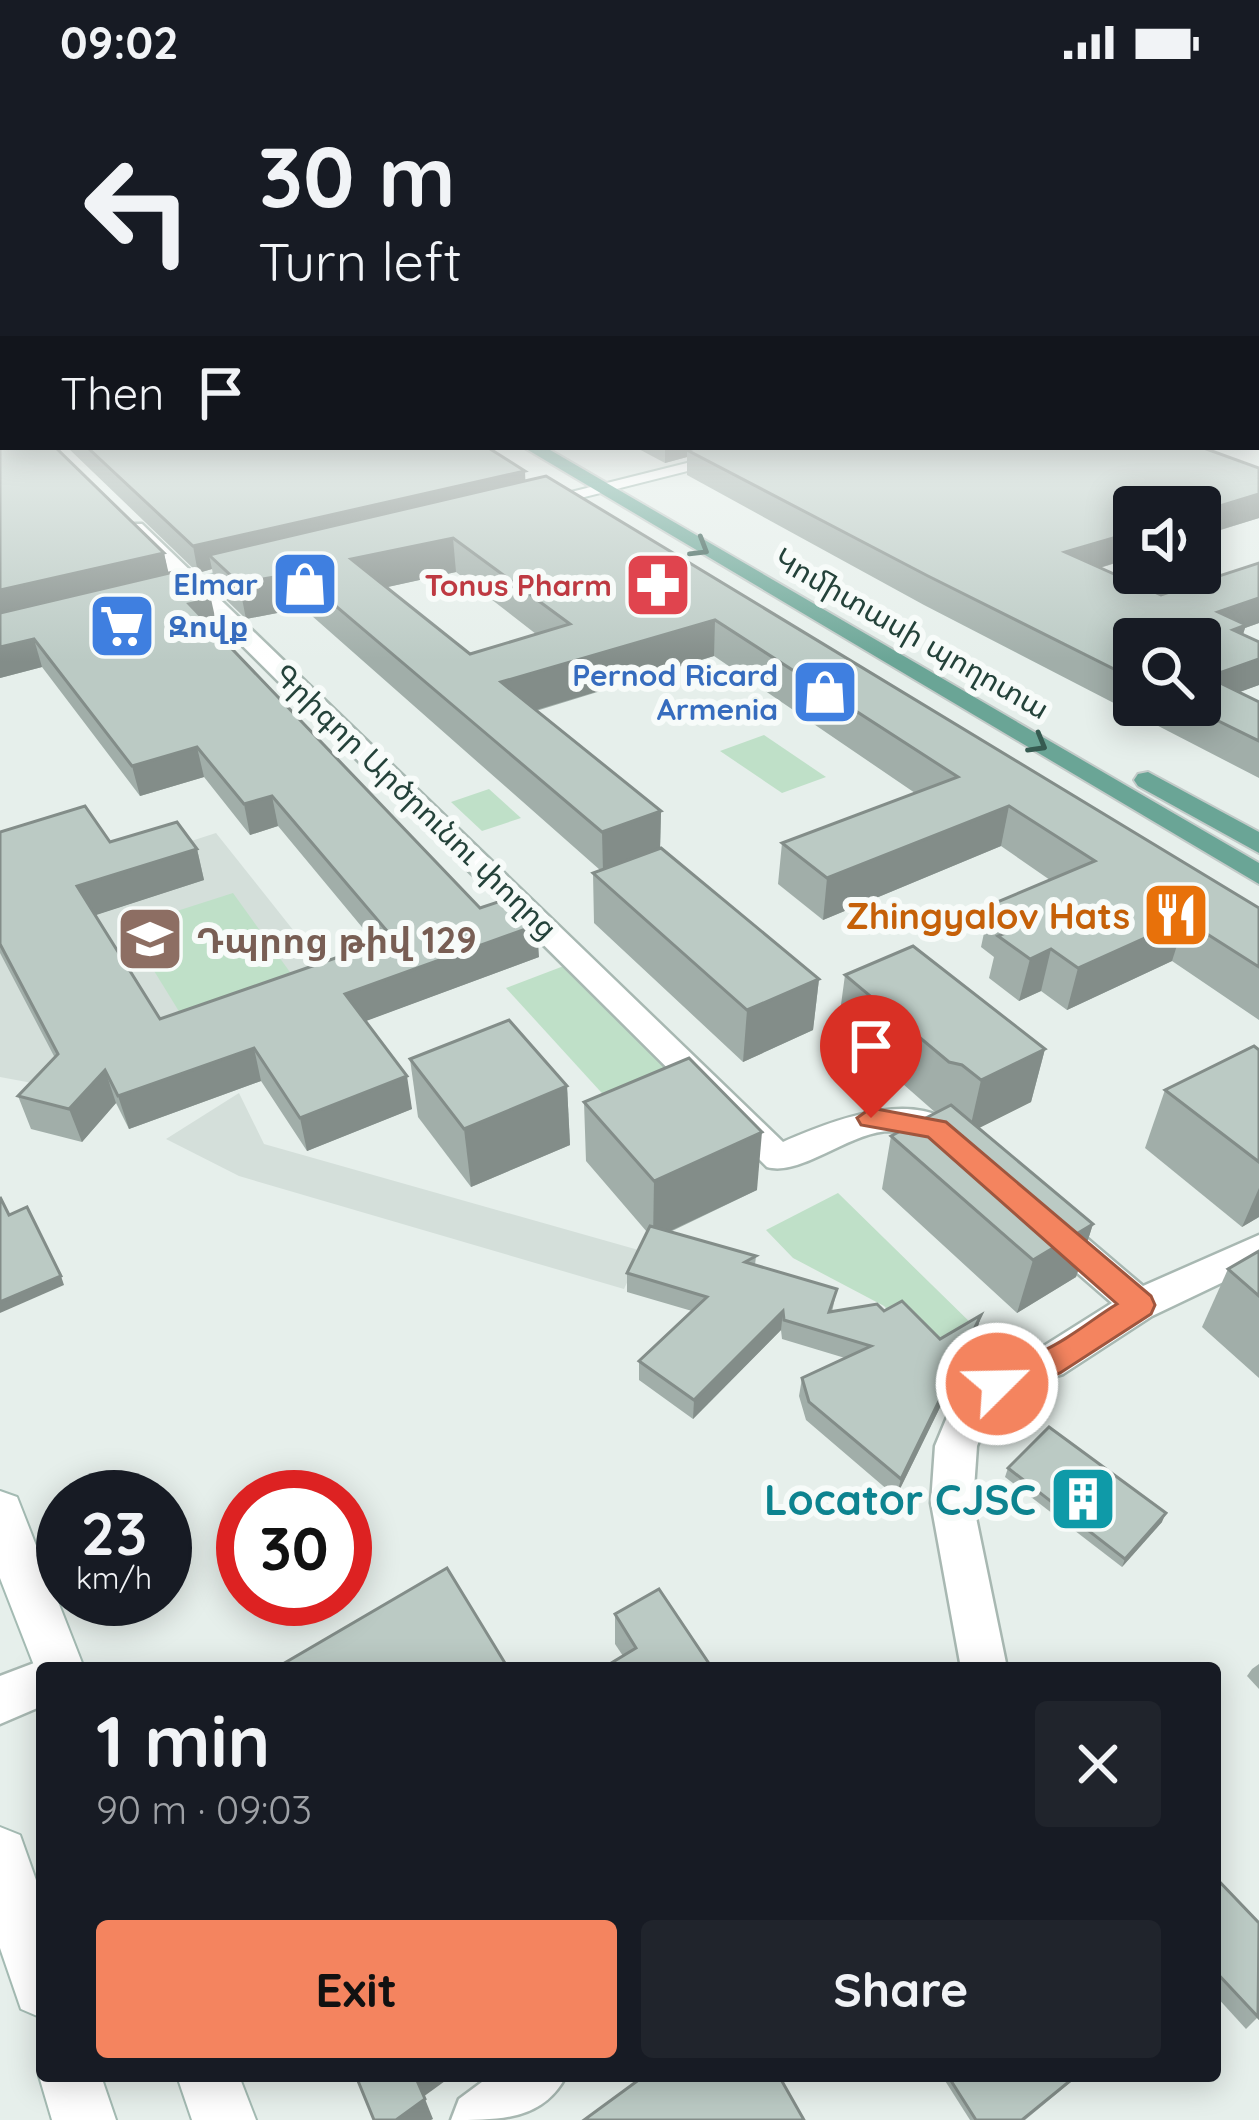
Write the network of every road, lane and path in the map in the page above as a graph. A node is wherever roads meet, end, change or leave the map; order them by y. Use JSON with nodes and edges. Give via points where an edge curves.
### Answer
{"nodes":[{"id":1,"x":573,"y":472,"type":"edge"},
{"id":2,"x":612,"y":472,"type":"edge"},
{"id":3,"x":667,"y":472,"type":"edge"},
{"id":4,"x":628,"y":481,"type":"junction"},
{"id":5,"x":600,"y":488,"type":"junction"},
{"id":6,"x":511,"y":509,"type":"edge"},
{"id":7,"x":127,"y":521,"type":"edge"},
{"id":8,"x":285,"y":564,"type":"edge"},
{"id":9,"x":195,"y":585,"type":"junction"},
{"id":10,"x":128,"y":601,"type":"edge"},
{"id":11,"x":1259,"y":844,"type":"edge"},
{"id":12,"x":1259,"y":875,"type":"edge"},
{"id":13,"x":970,"y":1158,"type":"edge"},
{"id":14,"x":1021,"y":1202,"type":"edge"},
{"id":15,"x":1259,"y":1249,"type":"edge"},
{"id":16,"x":1139,"y":1305,"type":"junction"},
{"id":17,"x":0,"y":1512,"type":"edge"},
{"id":18,"x":56,"y":1662,"type":"edge"},
{"id":19,"x":983,"y":1662,"type":"edge"},
{"id":20,"x":36,"y":1685,"type":"edge"},
{"id":21,"x":0,"y":1700,"type":"edge"},
{"id":22,"x":0,"y":1855,"type":"edge"},
{"id":23,"x":36,"y":1969,"type":"edge"},
{"id":24,"x":72,"y":2082,"type":"edge"},
{"id":25,"x":210,"y":2082,"type":"edge"},
{"id":26,"x":528,"y":2082,"type":"edge"},
{"id":27,"x":84,"y":2120,"type":"edge"},
{"id":28,"x":224,"y":2120,"type":"edge"},
{"id":29,"x":480,"y":2120,"type":"edge"}],
"edges":[{"from":1,"to":5,"type":"main road","name":"Կոմիտասի պողոտա"},
{"from":2,"to":4,"type":"main road","name":"Կոմիտասի պողոտա"},
{"from":3,"to":4,"type":"street"},
{"from":4,"to":5,"type":"street"},
{"from":4,"to":11,"type":"main road","name":"Կոմիտասի պողոտա"},
{"from":5,"to":6,"type":"street"},
{"from":5,"to":12,"type":"main road","name":"Կոմիտասի պողոտա","one_way":true},
{"from":7,"to":9,"type":"street","name":"Գրիգոր Արծրունու փողոց"},
{"from":8,"to":9,"type":"street"},
{"from":9,"to":10,"type":"street"},
{"from":9,"to":13,"type":"street","name":"Գրիգոր Արծրունու փողոց","via":[[779,1158],[871,1118],[936,1129]]},
{"from":14,"to":16,"type":"street"},
{"from":15,"to":16,"type":"street"},
{"from":16,"to":19,"type":"street","via":[[1049,1363],[1019,1370],[975,1398],[956,1446],[952,1503]]},
{"from":17,"to":18,"type":"street"},
{"from":20,"to":21,"type":"street"},
{"from":22,"to":23,"type":"street"},
{"from":24,"to":27,"type":"street"},
{"from":25,"to":28,"type":"street"},
{"from":26,"to":29,"type":"street"}]}
